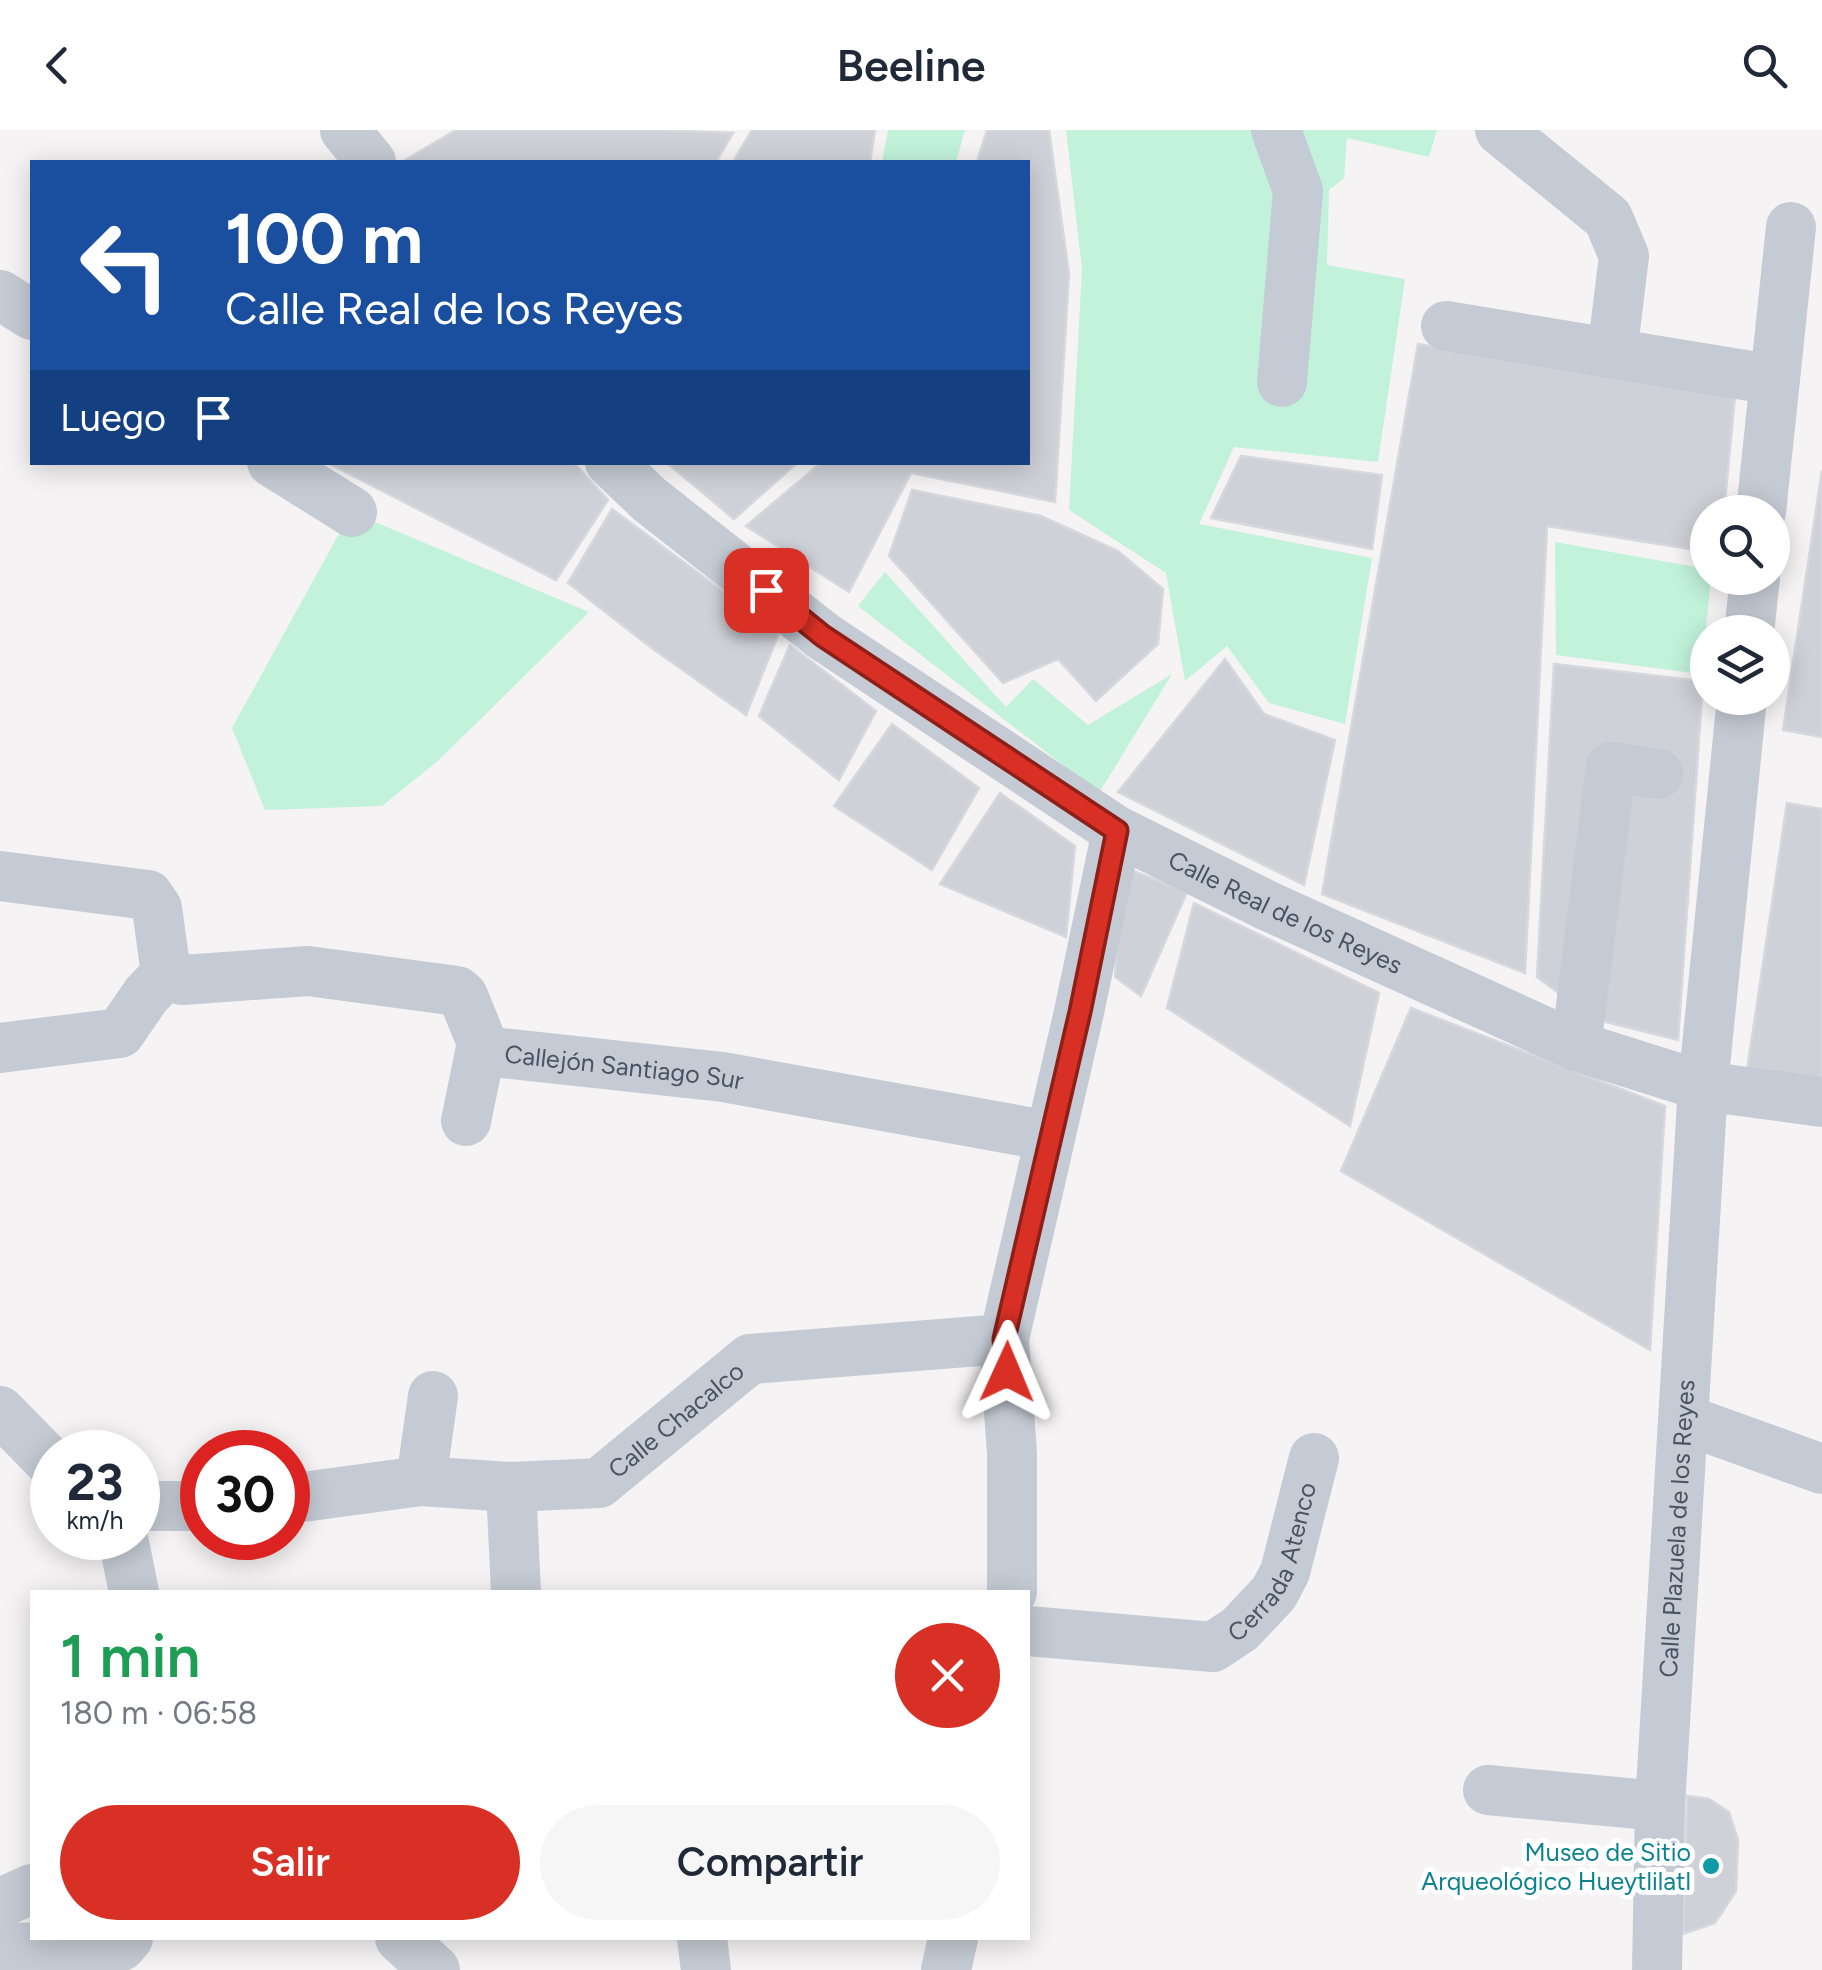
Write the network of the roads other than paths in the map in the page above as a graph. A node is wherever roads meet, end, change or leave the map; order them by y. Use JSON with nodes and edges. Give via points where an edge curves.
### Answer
{"nodes":[{"id":1,"x":1276,"y":130,"type":"edge"},
{"id":2,"x":1500,"y":130,"type":"edge"},
{"id":3,"x":1791,"y":228,"type":"dead end"},
{"id":4,"x":0,"y":295,"type":"edge"},
{"id":5,"x":30,"y":314,"type":"edge"},
{"id":6,"x":1446,"y":326,"type":"dead end"},
{"id":7,"x":1612,"y":354,"type":"junction"},
{"id":8,"x":1774,"y":380,"type":"junction"},
{"id":9,"x":1282,"y":382,"type":"dead end"},
{"id":10,"x":277,"y":465,"type":"edge"},
{"id":11,"x":613,"y":465,"type":"edge"},
{"id":12,"x":1763,"y":495,"type":"edge"},
{"id":13,"x":352,"y":512,"type":"dead end"},
{"id":14,"x":1740,"y":715,"type":"edge"},
{"id":15,"x":1658,"y":774,"type":"dead end"},
{"id":16,"x":1117,"y":831,"type":"junction"},
{"id":17,"x":0,"y":876,"type":"edge"},
{"id":18,"x":166,"y":974,"type":"junction"},
{"id":19,"x":482,"y":1043,"type":"junction"},
{"id":20,"x":1576,"y":1046,"type":"junction"},
{"id":21,"x":0,"y":1048,"type":"edge"},
{"id":22,"x":1703,"y":1086,"type":"junction"},
{"id":23,"x":1822,"y":1102,"type":"edge"},
{"id":24,"x":466,"y":1122,"type":"dead end"},
{"id":25,"x":1050,"y":1136,"type":"junction"},
{"id":26,"x":1004,"y":1339,"type":"junction"},
{"id":27,"x":433,"y":1396,"type":"dead end"},
{"id":28,"x":0,"y":1411,"type":"edge"},
{"id":29,"x":1686,"y":1420,"type":"junction"},
{"id":30,"x":30,"y":1442,"type":"edge"},
{"id":31,"x":1314,"y":1458,"type":"dead end"},
{"id":32,"x":1822,"y":1469,"type":"edge"},
{"id":33,"x":422,"y":1480,"type":"junction"},
{"id":34,"x":511,"y":1487,"type":"junction"},
{"id":35,"x":310,"y":1496,"type":"edge"},
{"id":36,"x":127,"y":1560,"type":"edge"},
{"id":37,"x":134,"y":1590,"type":"edge"},
{"id":38,"x":516,"y":1590,"type":"edge"},
{"id":39,"x":1012,"y":1590,"type":"edge"},
{"id":40,"x":1030,"y":1631,"type":"edge"},
{"id":41,"x":1488,"y":1790,"type":"dead end"},
{"id":42,"x":1660,"y":1806,"type":"junction"},
{"id":43,"x":30,"y":1890,"type":"edge"},
{"id":44,"x":0,"y":1903,"type":"edge"},
{"id":45,"x":126,"y":1940,"type":"edge"},
{"id":46,"x":402,"y":1940,"type":"edge"},
{"id":47,"x":702,"y":1940,"type":"edge"},
{"id":48,"x":954,"y":1940,"type":"edge"},
{"id":49,"x":0,"y":1948,"type":"edge"},
{"id":50,"x":435,"y":1970,"type":"edge"},
{"id":51,"x":706,"y":1970,"type":"edge"},
{"id":52,"x":946,"y":1970,"type":"edge"},
{"id":53,"x":1657,"y":1970,"type":"edge"}],
"edges":[{"from":1,"to":9,"type":"street","via":[[1298,191]]},
{"from":2,"to":7,"type":"street","via":[[1608,218],[1624,256]]},
{"from":3,"to":8,"type":"street"},
{"from":4,"to":5,"type":"street"},
{"from":6,"to":7,"type":"street"},
{"from":7,"to":8,"type":"street"},
{"from":8,"to":12,"type":"street"},
{"from":10,"to":13,"type":"street"},
{"from":11,"to":16,"type":"street","name":"Calle Real de los Reyes","via":[[823,636]]},
{"from":14,"to":22,"type":"street","name":"Calle Plazuela de los Reyes"},
{"from":15,"to":20,"type":"street","via":[[1612,767]]},
{"from":16,"to":20,"type":"street","name":"Calle Real de los Reyes"},
{"from":16,"to":25,"type":"street"},
{"from":17,"to":18,"type":"street","via":[[148,895]]},
{"from":18,"to":19,"type":"street","name":"Callejón Santiago Sur","via":[[182,980],[308,971],[457,991]]},
{"from":18,"to":21,"type":"street","via":[[120,1033]]},
{"from":19,"to":24,"type":"street"},
{"from":19,"to":25,"type":"street","name":"Callejón Santiago Sur","via":[[493,1052],[723,1077]]},
{"from":20,"to":22,"type":"street","name":"Calle Real de los Reyes"},
{"from":22,"to":23,"type":"street","name":"Calle Real de los Reyes"},
{"from":22,"to":29,"type":"street","name":"Calle Plazuela de los Reyes"},
{"from":25,"to":26,"type":"street"},
{"from":26,"to":34,"type":"street","name":"Calle Chacalco","via":[[750,1359],[599,1483]]},
{"from":26,"to":39,"type":"street"},
{"from":27,"to":33,"type":"street"},
{"from":28,"to":30,"type":"street"},
{"from":29,"to":32,"type":"street"},
{"from":29,"to":42,"type":"street","name":"Calle Plazuela de los Reyes"},
{"from":31,"to":40,"type":"street","name":"Cerrada Atenco","via":[[1280,1582],[1240,1629],[1213,1647]]},
{"from":33,"to":34,"type":"street","name":"Calle Chacalco"},
{"from":33,"to":35,"type":"street","name":"Calle Chacalco"},
{"from":34,"to":38,"type":"street"},
{"from":36,"to":37,"type":"street"},
{"from":41,"to":42,"type":"street"},
{"from":42,"to":53,"type":"street","name":"Calle Plazuela de los Reyes"},
{"from":43,"to":44,"type":"street"},
{"from":45,"to":49,"type":"street","via":[[120,1946]]},
{"from":46,"to":50,"type":"street"},
{"from":47,"to":51,"type":"street"},
{"from":48,"to":52,"type":"street"}]}
